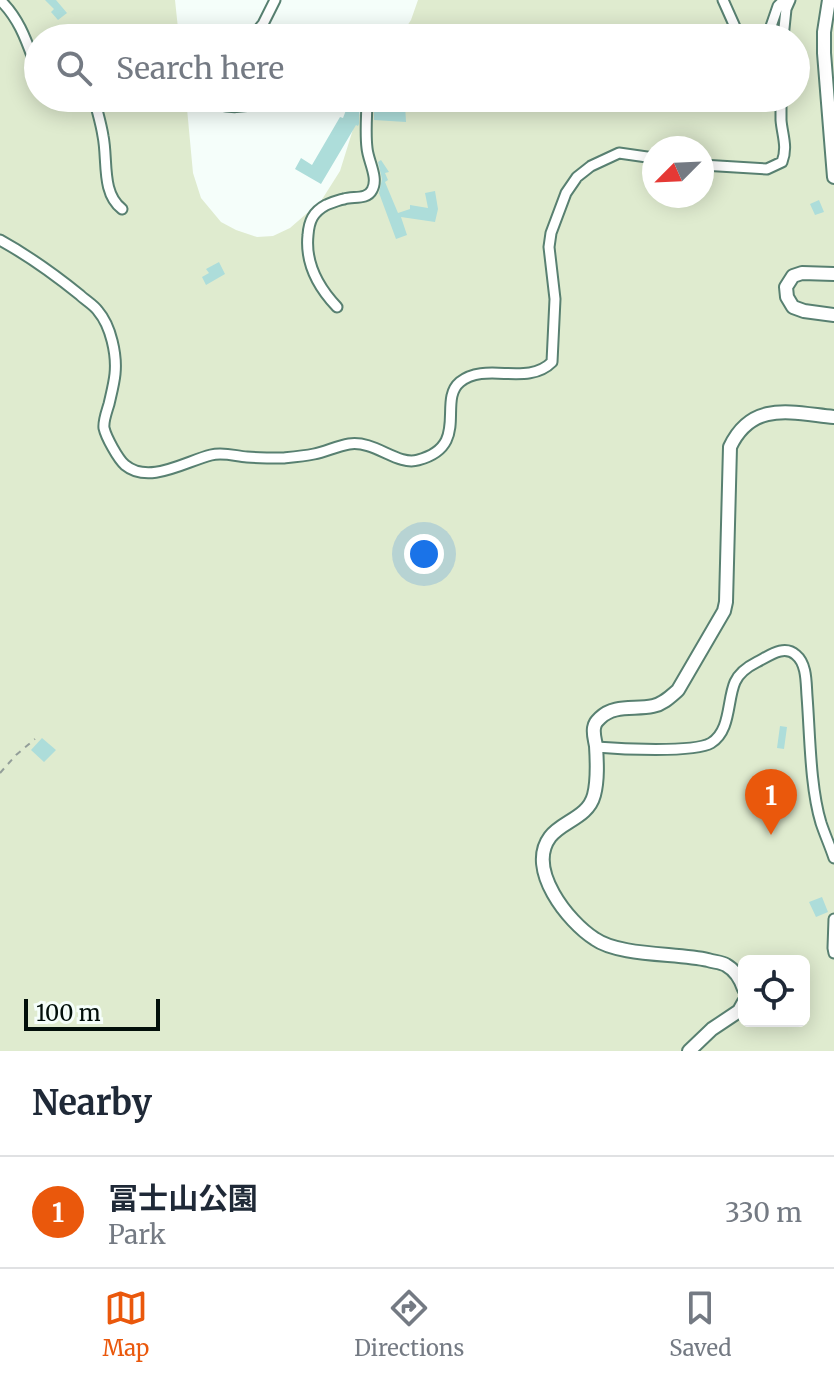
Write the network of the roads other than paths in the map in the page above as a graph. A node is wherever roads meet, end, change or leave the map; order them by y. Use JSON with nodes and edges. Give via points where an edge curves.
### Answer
{"nodes":[{"id":1,"x":0,"y":0,"type":"edge"},
{"id":2,"x":275,"y":0,"type":"edge"},
{"id":3,"x":723,"y":0,"type":"edge"},
{"id":4,"x":787,"y":0,"type":"edge"},
{"id":5,"x":829,"y":0,"type":"edge"},
{"id":6,"x":263,"y":24,"type":"edge"},
{"id":7,"x":734,"y":24,"type":"edge"},
{"id":8,"x":772,"y":24,"type":"edge"},
{"id":9,"x":784,"y":24,"type":"edge"},
{"id":10,"x":24,"y":34,"type":"edge"},
{"id":11,"x":97,"y":112,"type":"edge"},
{"id":12,"x":367,"y":112,"type":"edge"},
{"id":13,"x":781,"y":112,"type":"edge"},
{"id":14,"x":642,"y":156,"type":"edge"},
{"id":15,"x":714,"y":166,"type":"edge"},
{"id":16,"x":834,"y":177,"type":"edge"},
{"id":17,"x":122,"y":209,"type":"dead end"},
{"id":18,"x":0,"y":240,"type":"edge"},
{"id":19,"x":834,"y":274,"type":"edge"},
{"id":20,"x":337,"y":307,"type":"dead end"},
{"id":21,"x":834,"y":315,"type":"edge"},
{"id":22,"x":834,"y":417,"type":"edge"},
{"id":23,"x":596,"y":747,"type":"junction"},
{"id":24,"x":834,"y":858,"type":"edge"},
{"id":25,"x":834,"y":919,"type":"edge"},
{"id":26,"x":834,"y":953,"type":"edge"},
{"id":27,"x":738,"y":976,"type":"edge"},
{"id":28,"x":738,"y":1012,"type":"edge"},
{"id":29,"x":689,"y":1051,"type":"edge"}],
"edges":[{"from":1,"to":10,"type":"street"},
{"from":2,"to":6,"type":"street"},
{"from":3,"to":7,"type":"street"},
{"from":4,"to":8,"type":"street","via":[[778,6]]},
{"from":4,"to":9,"type":"street"},
{"from":5,"to":16,"type":"street","via":[[824,53]]},
{"from":11,"to":17,"type":"street","via":[[108,187]]},
{"from":12,"to":20,"type":"street","via":[[374,187],[370,194],[324,206],[309,223],[310,265]]},
{"from":13,"to":15,"type":"street","via":[[782,162],[767,169]]},
{"from":14,"to":18,"type":"street","via":[[619,153],[591,166],[566,193],[549,247],[555,299],[552,362],[525,374],[478,374],[459,383],[453,391],[446,443],[415,461],[348,444],[282,458],[213,454],[155,472],[127,467],[103,427],[115,375],[99,311]]},
{"from":19,"to":21,"type":"street","via":[[802,273],[786,287],[793,307]]},
{"from":22,"to":23,"type":"street","via":[[765,413],[737,431],[730,447],[724,611],[678,690],[654,706],[603,715],[594,731]]},
{"from":23,"to":24,"type":"street","via":[[696,748],[713,742],[723,730],[736,679],[748,666],[777,651],[796,654],[805,677],[819,811]]},
{"from":23,"to":27,"type":"street","via":[[594,797],[586,810],[550,837],[542,857],[546,880],[559,903],[597,941],[725,964]]},
{"from":25,"to":26,"type":"street"},
{"from":28,"to":29,"type":"street"}]}
